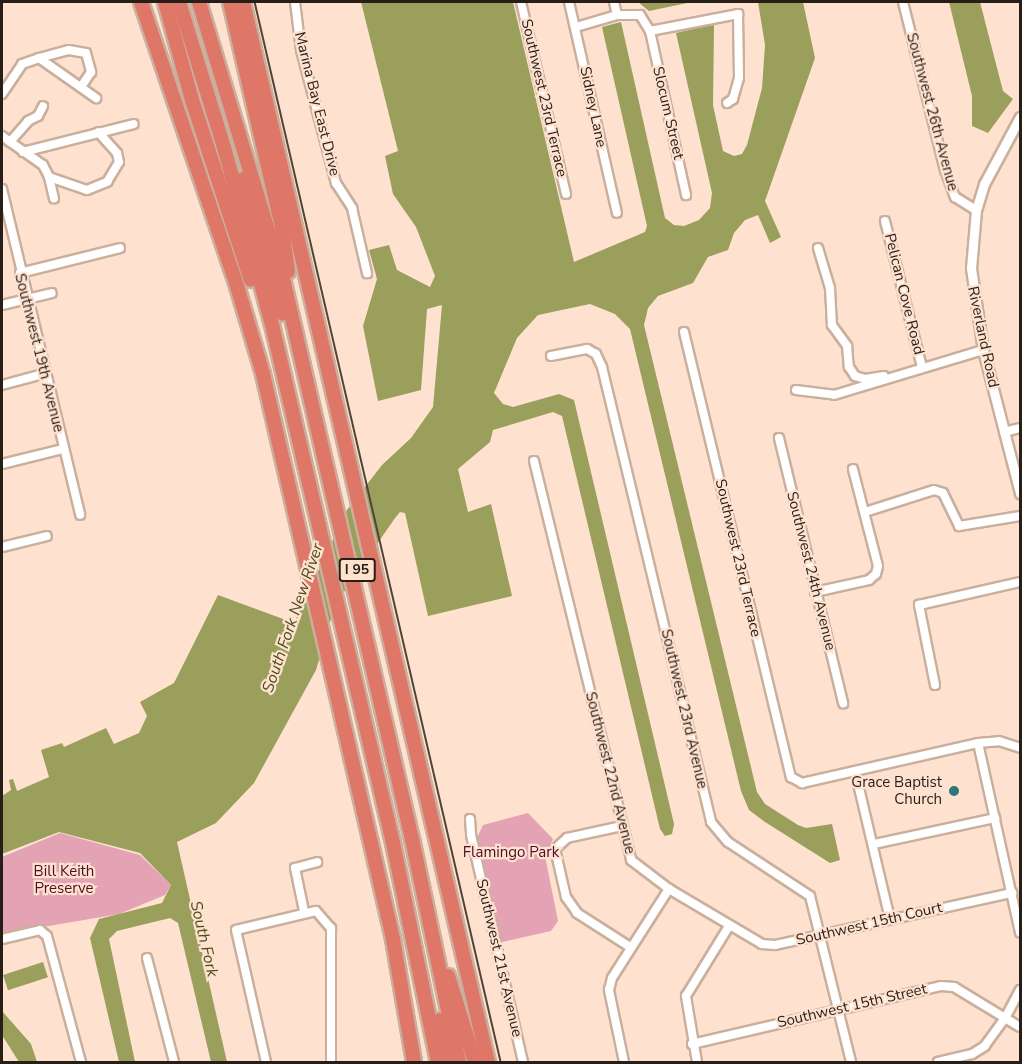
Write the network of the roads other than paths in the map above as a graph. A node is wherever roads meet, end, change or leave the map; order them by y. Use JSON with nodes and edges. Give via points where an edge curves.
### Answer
{"nodes":[{"id":1,"x":134,"y":2,"type":"edge"},
{"id":2,"x":141,"y":2,"type":"edge"},
{"id":3,"x":155,"y":2,"type":"edge"},
{"id":4,"x":165,"y":2,"type":"edge"},
{"id":5,"x":179,"y":2,"type":"edge"},
{"id":6,"x":191,"y":2,"type":"edge"},
{"id":7,"x":199,"y":2,"type":"edge"},
{"id":8,"x":205,"y":2,"type":"edge"},
{"id":9,"x":222,"y":2,"type":"edge"},
{"id":10,"x":230,"y":2,"type":"edge"},
{"id":11,"x":243,"y":2,"type":"edge"},
{"id":12,"x":295,"y":2,"type":"edge"},
{"id":13,"x":521,"y":2,"type":"edge"},
{"id":14,"x":569,"y":2,"type":"edge"},
{"id":15,"x":614,"y":2,"type":"edge"},
{"id":16,"x":903,"y":2,"type":"edge"},
{"id":17,"x":617,"y":15,"type":"junction"},
{"id":18,"x":576,"y":27,"type":"junction"},
{"id":19,"x":650,"y":32,"type":"junction"},
{"id":20,"x":150,"y":33,"type":"junction"},
{"id":21,"x":39,"y":58,"type":"junction"},
{"id":22,"x":81,"y":87,"type":"junction"},
{"id":23,"x":2,"y":94,"type":"edge"},
{"id":24,"x":96,"y":98,"type":"dead end"},
{"id":25,"x":192,"y":100,"type":"junction"},
{"id":26,"x":727,"y":104,"type":"dead end"},
{"id":27,"x":43,"y":106,"type":"dead end"},
{"id":28,"x":256,"y":116,"type":"junction"},
{"id":29,"x":1020,"y":117,"type":"edge"},
{"id":30,"x":134,"y":124,"type":"dead end"},
{"id":31,"x":98,"y":132,"type":"junction"},
{"id":32,"x":2,"y":136,"type":"edge"},
{"id":33,"x":10,"y":142,"type":"junction"},
{"id":34,"x":23,"y":152,"type":"junction"},
{"id":35,"x":49,"y":177,"type":"junction"},
{"id":36,"x":2,"y":189,"type":"edge"},
{"id":37,"x":566,"y":194,"type":"dead end"},
{"id":38,"x":686,"y":195,"type":"dead end"},
{"id":39,"x":54,"y":198,"type":"dead end"},
{"id":40,"x":976,"y":210,"type":"junction"},
{"id":41,"x":617,"y":213,"type":"dead end"},
{"id":42,"x":885,"y":221,"type":"dead end"},
{"id":43,"x":120,"y":248,"type":"dead end"},
{"id":44,"x":818,"y":248,"type":"dead end"},
{"id":45,"x":20,"y":273,"type":"junction"},
{"id":46,"x":367,"y":273,"type":"dead end"},
{"id":47,"x":290,"y":286,"type":"junction"},
{"id":48,"x":52,"y":293,"type":"dead end"},
{"id":49,"x":25,"y":299,"type":"junction"},
{"id":50,"x":2,"y":305,"type":"edge"},
{"id":51,"x":278,"y":307,"type":"junction"},
{"id":52,"x":684,"y":332,"type":"dead end"},
{"id":53,"x":983,"y":350,"type":"junction"},
{"id":54,"x":551,"y":356,"type":"dead end"},
{"id":55,"x":922,"y":367,"type":"junction"},
{"id":56,"x":43,"y":374,"type":"junction"},
{"id":57,"x":900,"y":374,"type":"junction"},
{"id":58,"x":2,"y":385,"type":"edge"},
{"id":59,"x":796,"y":390,"type":"dead end"},
{"id":60,"x":1020,"y":428,"type":"edge"},
{"id":61,"x":1004,"y":432,"type":"junction"},
{"id":62,"x":779,"y":438,"type":"dead end"},
{"id":63,"x":63,"y":448,"type":"junction"},
{"id":64,"x":534,"y":461,"type":"dead end"},
{"id":65,"x":2,"y":464,"type":"edge"},
{"id":66,"x":853,"y":469,"type":"dead end"},
{"id":67,"x":1020,"y":493,"type":"edge"},
{"id":68,"x":865,"y":512,"type":"junction"},
{"id":69,"x":80,"y":515,"type":"dead end"},
{"id":70,"x":1020,"y":516,"type":"edge"},
{"id":71,"x":47,"y":536,"type":"dead end"},
{"id":72,"x":2,"y":547,"type":"edge"},
{"id":73,"x":1020,"y":582,"type":"edge"},
{"id":74,"x":815,"y":592,"type":"junction"},
{"id":75,"x":935,"y":685,"type":"dead end"},
{"id":76,"x":843,"y":703,"type":"dead end"},
{"id":77,"x":978,"y":743,"type":"junction"},
{"id":78,"x":1020,"y":748,"type":"edge"},
{"id":79,"x":855,"y":771,"type":"junction"},
{"id":80,"x":995,"y":818,"type":"junction"},
{"id":81,"x":470,"y":819,"type":"dead end"},
{"id":82,"x":622,"y":826,"type":"junction"},
{"id":83,"x":415,"y":838,"type":"junction"},
{"id":84,"x":874,"y":844,"type":"junction"},
{"id":85,"x":317,"y":862,"type":"dead end"},
{"id":86,"x":669,"y":889,"type":"junction"},
{"id":87,"x":1012,"y":893,"type":"junction"},
{"id":88,"x":304,"y":911,"type":"junction"},
{"id":89,"x":890,"y":919,"type":"junction"},
{"id":90,"x":729,"y":926,"type":"junction"},
{"id":91,"x":1020,"y":932,"type":"edge"},
{"id":92,"x":821,"y":935,"type":"junction"},
{"id":93,"x":2,"y":939,"type":"edge"},
{"id":94,"x":393,"y":939,"type":"junction"},
{"id":95,"x":630,"y":947,"type":"junction"},
{"id":96,"x":147,"y":958,"type":"dead end"},
{"id":97,"x":448,"y":975,"type":"junction"},
{"id":98,"x":1020,"y":990,"type":"edge"},
{"id":99,"x":839,"y":1008,"type":"junction"},
{"id":100,"x":1005,"y":1018,"type":"junction"},
{"id":101,"x":1020,"y":1027,"type":"edge"},
{"id":102,"x":692,"y":1044,"type":"junction"},
{"id":103,"x":81,"y":1062,"type":"edge"},
{"id":104,"x":174,"y":1062,"type":"edge"},
{"id":105,"x":266,"y":1062,"type":"edge"},
{"id":106,"x":331,"y":1062,"type":"edge"},
{"id":107,"x":414,"y":1062,"type":"edge"},
{"id":108,"x":423,"y":1062,"type":"edge"},
{"id":109,"x":438,"y":1062,"type":"edge"},
{"id":110,"x":449,"y":1062,"type":"edge"},
{"id":111,"x":459,"y":1062,"type":"edge"},
{"id":112,"x":464,"y":1062,"type":"edge"},
{"id":113,"x":475,"y":1062,"type":"edge"},
{"id":114,"x":488,"y":1062,"type":"edge"},
{"id":115,"x":523,"y":1062,"type":"edge"},
{"id":116,"x":624,"y":1062,"type":"edge"},
{"id":117,"x":697,"y":1062,"type":"edge"},
{"id":118,"x":851,"y":1062,"type":"edge"},
{"id":119,"x":938,"y":1062,"type":"edge"}],
"edges":[{"from":1,"to":20,"type":"highway"},
{"from":2,"to":20,"type":"highway"},
{"from":3,"to":25,"type":"highway"},
{"from":4,"to":25,"type":"highway"},
{"from":5,"to":51,"type":"highway","number":"I 95"},
{"from":6,"to":51,"type":"highway"},
{"from":7,"to":51,"type":"highway"},
{"from":8,"to":47,"type":"highway","number":"I 95"},
{"from":9,"to":28,"type":"highway"},
{"from":10,"to":28,"type":"highway"},
{"from":11,"to":114,"type":"highway"},
{"from":12,"to":46,"type":"street","name":"Marina Bay East Drive","via":[[301,50],[336,183],[352,208]]},
{"from":13,"to":37,"type":"street","name":"Southwest 23rd Terrace"},
{"from":14,"to":18,"type":"street","name":"Sidney Lane"},
{"from":15,"to":17,"type":"street"},
{"from":16,"to":40,"type":"street","name":"Southwest 26th Avenue","via":[[945,170],[955,197]]},
{"from":17,"to":18,"type":"street"},
{"from":17,"to":19,"type":"street","via":[[640,15]]},
{"from":18,"to":41,"type":"street","name":"Sidney Lane"},
{"from":19,"to":26,"type":"street","via":[[738,14],[739,78],[733,99]]},
{"from":19,"to":38,"type":"street","name":"Slocum Street"},
{"from":20,"to":94,"type":"highway","via":[[237,286],[268,396]]},
{"from":21,"to":22,"type":"street"},
{"from":21,"to":22,"type":"street","via":[[69,50],[86,53],[91,72]]},
{"from":21,"to":23,"type":"street","via":[[22,64]]},
{"from":22,"to":24,"type":"street"},
{"from":25,"to":51,"type":"highway"},
{"from":27,"to":33,"type":"street","via":[[38,116],[28,121]]},
{"from":28,"to":47,"type":"highway","via":[[282,228]]},
{"from":29,"to":40,"type":"street","name":"Riverland Road","via":[[994,160]]},
{"from":30,"to":31,"type":"street"},
{"from":31,"to":34,"type":"street"},
{"from":31,"to":35,"type":"street","via":[[117,153],[118,162],[108,182],[94,190],[76,189]]},
{"from":32,"to":33,"type":"street"},
{"from":33,"to":34,"type":"street"},
{"from":34,"to":35,"type":"street","via":[[43,165]]},
{"from":35,"to":39,"type":"street"},
{"from":36,"to":45,"type":"street","name":"Southwest 19th Avenue"},
{"from":40,"to":53,"type":"street","name":"Riverland Road","via":[[971,291]]},
{"from":42,"to":55,"type":"street","name":"Pelican Cove Road"},
{"from":43,"to":45,"type":"street"},
{"from":44,"to":57,"type":"street","via":[[830,288],[832,325],[847,346],[849,368],[855,376],[865,379]]},
{"from":45,"to":49,"type":"street","name":"Southwest 19th Avenue"},
{"from":47,"to":51,"type":"highway","number":"I 95"},
{"from":48,"to":49,"type":"street"},
{"from":49,"to":50,"type":"street"},
{"from":49,"to":56,"type":"street","name":"Southwest 19th Avenue"},
{"from":51,"to":83,"type":"highway","number":"I 95"},
{"from":51,"to":109,"type":"highway","number":"I 95","via":[[281,361],[393,843]]},
{"from":51,"to":110,"type":"highway","via":[[405,843]]},
{"from":52,"to":79,"type":"street","name":"Southwest 23rd Terrace","via":[[788,767],[795,781],[802,783]]},
{"from":53,"to":55,"type":"street"},
{"from":53,"to":61,"type":"street","name":"Riverland Road"},
{"from":54,"to":92,"type":"street","name":"Southwest 23rd Avenue","via":[[587,349],[596,354],[602,367],[711,822],[728,842],[805,890],[815,907]]},
{"from":55,"to":57,"type":"street"},
{"from":56,"to":58,"type":"street"},
{"from":56,"to":63,"type":"street","name":"Southwest 19th Avenue"},
{"from":57,"to":59,"type":"street","via":[[834,395]]},
{"from":60,"to":61,"type":"street"},
{"from":61,"to":67,"type":"street","name":"Riverland Road"},
{"from":62,"to":74,"type":"street","name":"Southwest 24th Avenue"},
{"from":63,"to":65,"type":"street"},
{"from":63,"to":69,"type":"street","name":"Southwest 19th Avenue"},
{"from":64,"to":82,"type":"street","name":"Southwest 22nd Avenue"},
{"from":66,"to":68,"type":"street"},
{"from":68,"to":70,"type":"street","via":[[934,490],[944,493],[959,526]]},
{"from":68,"to":74,"type":"street","via":[[878,566],[876,574],[869,580]]},
{"from":71,"to":72,"type":"street"},
{"from":73,"to":75,"type":"street","via":[[919,606]]},
{"from":74,"to":76,"type":"street","name":"Southwest 24th Avenue"},
{"from":77,"to":78,"type":"street","via":[[999,741]]},
{"from":77,"to":79,"type":"street"},
{"from":77,"to":80,"type":"street"},
{"from":79,"to":84,"type":"street"},
{"from":80,"to":84,"type":"street"},
{"from":80,"to":87,"type":"street"},
{"from":81,"to":115,"type":"street","name":"Southwest 21st Avenue"},
{"from":82,"to":86,"type":"street","name":"Southwest 22nd Avenue","via":[[631,860]]},
{"from":82,"to":95,"type":"street","via":[[567,838],[555,849],[566,897],[577,913]]},
{"from":83,"to":97,"type":"highway","number":"I 95"},
{"from":83,"to":111,"type":"highway"},
{"from":84,"to":89,"type":"street"},
{"from":85,"to":88,"type":"street","via":[[295,868]]},
{"from":86,"to":90,"type":"street","name":"Southwest 22nd Avenue"},
{"from":86,"to":95,"type":"street"},
{"from":87,"to":89,"type":"street","name":"Southwest 15th Court"},
{"from":87,"to":91,"type":"street"},
{"from":88,"to":105,"type":"street","via":[[236,930]]},
{"from":88,"to":106,"type":"street","via":[[316,911],[331,928]]},
{"from":89,"to":92,"type":"street","name":"Southwest 15th Court"},
{"from":90,"to":92,"type":"street","name":"Southwest 15th Court","via":[[762,944]]},
{"from":90,"to":102,"type":"street","via":[[686,996]]},
{"from":92,"to":99,"type":"street","name":"Southwest 23rd Avenue"},
{"from":93,"to":103,"type":"street","via":[[42,930],[49,942]]},
{"from":94,"to":107,"type":"highway"},
{"from":94,"to":108,"type":"highway"},
{"from":95,"to":116,"type":"street","via":[[609,990]]},
{"from":96,"to":104,"type":"street"},
{"from":97,"to":112,"type":"highway","number":"I 95"},
{"from":97,"to":113,"type":"highway"},
{"from":98,"to":100,"type":"street"},
{"from":99,"to":100,"type":"street","name":"Southwest 15th Street","via":[[941,986],[954,987]]},
{"from":99,"to":102,"type":"street","name":"Southwest 15th Street"},
{"from":99,"to":118,"type":"street","name":"Southwest 23rd Avenue"},
{"from":100,"to":101,"type":"street","name":"Southwest 15th Street"},
{"from":100,"to":119,"type":"street","via":[[985,1046],[972,1054]]},
{"from":102,"to":117,"type":"street"}]}
